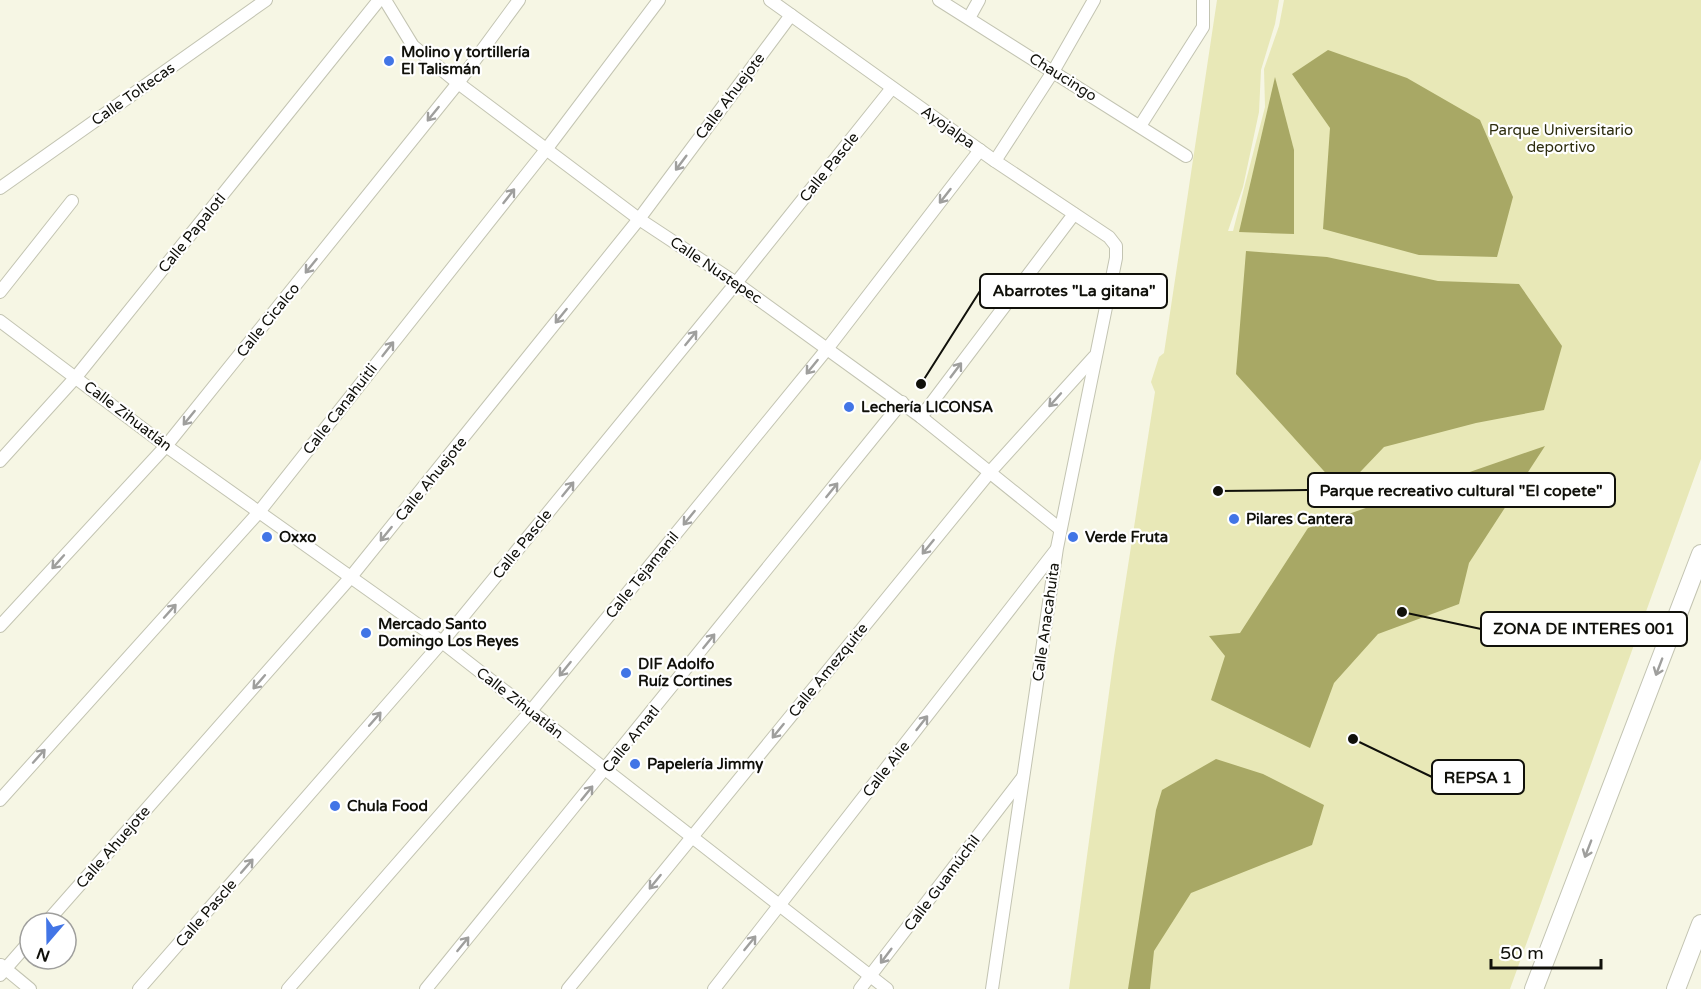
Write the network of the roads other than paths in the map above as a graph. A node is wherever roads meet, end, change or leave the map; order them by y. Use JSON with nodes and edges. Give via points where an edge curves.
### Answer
{"nodes":[{"id":1,"x":267,"y":0,"type":"edge"},
{"id":2,"x":379,"y":0,"type":"edge"},
{"id":3,"x":385,"y":0,"type":"edge"},
{"id":4,"x":519,"y":0,"type":"edge"},
{"id":5,"x":659,"y":0,"type":"edge"},
{"id":6,"x":770,"y":0,"type":"edge"},
{"id":7,"x":939,"y":0,"type":"edge"},
{"id":8,"x":979,"y":0,"type":"edge"},
{"id":9,"x":1095,"y":0,"type":"edge"},
{"id":10,"x":1203,"y":0,"type":"edge"},
{"id":11,"x":791,"y":15,"type":"junction"},
{"id":12,"x":969,"y":18,"type":"junction"},
{"id":13,"x":1054,"y":70,"type":"junction"},
{"id":14,"x":458,"y":83,"type":"junction"},
{"id":15,"x":892,"y":88,"type":"junction"},
{"id":16,"x":1140,"y":126,"type":"junction"},
{"id":17,"x":980,"y":150,"type":"junction"},
{"id":18,"x":545,"y":151,"type":"junction"},
{"id":19,"x":1186,"y":156,"type":"dead end"},
{"id":20,"x":995,"y":161,"type":"junction"},
{"id":21,"x":0,"y":188,"type":"edge"},
{"id":22,"x":72,"y":201,"type":"dead end"},
{"id":23,"x":1074,"y":214,"type":"junction"},
{"id":24,"x":639,"y":219,"type":"junction"},
{"id":25,"x":1116,"y":258,"type":"joint"},
{"id":26,"x":736,"y":283,"type":"junction"},
{"id":27,"x":0,"y":292,"type":"edge"},
{"id":28,"x":0,"y":321,"type":"edge"},
{"id":29,"x":827,"y":349,"type":"junction"},
{"id":30,"x":1094,"y":356,"type":"junction"},
{"id":31,"x":76,"y":377,"type":"junction"},
{"id":32,"x":902,"y":402,"type":"junction"},
{"id":33,"x":921,"y":417,"type":"junction"},
{"id":34,"x":166,"y":446,"type":"junction"},
{"id":35,"x":0,"y":462,"type":"edge"},
{"id":36,"x":990,"y":472,"type":"junction"},
{"id":37,"x":259,"y":512,"type":"junction"},
{"id":38,"x":1060,"y":529,"type":"junction"},
{"id":39,"x":1057,"y":548,"type":"junction"},
{"id":40,"x":1701,"y":554,"type":"edge"},
{"id":41,"x":350,"y":579,"type":"junction"},
{"id":42,"x":0,"y":626,"type":"edge"},
{"id":43,"x":442,"y":642,"type":"junction"},
{"id":44,"x":530,"y":712,"type":"junction"},
{"id":45,"x":606,"y":770,"type":"junction"},
{"id":46,"x":1023,"y":776,"type":"junction"},
{"id":47,"x":0,"y":800,"type":"edge"},
{"id":48,"x":691,"y":837,"type":"junction"},
{"id":49,"x":781,"y":906,"type":"junction"},
{"id":50,"x":57,"y":911,"type":"edge"},
{"id":51,"x":1701,"y":924,"type":"edge"},
{"id":52,"x":18,"y":953,"type":"edge"},
{"id":53,"x":2,"y":969,"type":"edge"},
{"id":54,"x":870,"y":977,"type":"junction"},
{"id":55,"x":30,"y":989,"type":"edge"},
{"id":56,"x":139,"y":989,"type":"edge"},
{"id":57,"x":288,"y":989,"type":"edge"},
{"id":58,"x":426,"y":989,"type":"edge"},
{"id":59,"x":568,"y":989,"type":"edge"},
{"id":60,"x":714,"y":989,"type":"edge"},
{"id":61,"x":860,"y":989,"type":"edge"},
{"id":62,"x":886,"y":989,"type":"edge"},
{"id":63,"x":992,"y":989,"type":"edge"},
{"id":64,"x":1534,"y":989,"type":"edge"},
{"id":65,"x":1676,"y":989,"type":"edge"}],
"edges":[{"from":1,"to":21,"type":"street","name":"Calle Toltecas"},
{"from":2,"to":31,"type":"street","name":"Calle Papalotl"},
{"from":3,"to":14,"type":"street","name":"Calle Nustepec","via":[[413,46]]},
{"from":4,"to":14,"type":"street","name":"Calle Cicalco"},
{"from":5,"to":18,"type":"street","name":"Calle Canahuitli"},
{"from":6,"to":11,"type":"street","name":"Ayojalpa"},
{"from":7,"to":12,"type":"street","name":"Chaucingo"},
{"from":8,"to":12,"type":"street"},
{"from":9,"to":13,"type":"street"},
{"from":10,"to":16,"type":"street","via":[[1203,27]]},
{"from":11,"to":15,"type":"street","name":"Ayojalpa"},
{"from":11,"to":24,"type":"street","name":"Calle Ahuejote","one_way":true},
{"from":12,"to":13,"type":"street","name":"Chaucingo"},
{"from":13,"to":16,"type":"street","name":"Chaucingo"},
{"from":13,"to":20,"type":"street"},
{"from":14,"to":18,"type":"street","name":"Calle Nustepec"},
{"from":14,"to":34,"type":"street","name":"Calle Cicalco","one_way":true},
{"from":15,"to":17,"type":"street","name":"Ayojalpa"},
{"from":15,"to":26,"type":"street","name":"Calle Pascle"},
{"from":16,"to":19,"type":"street","name":"Chaucingo"},
{"from":17,"to":20,"type":"street","name":"Ayojalpa"},
{"from":17,"to":29,"type":"street","name":"Calle Tejamanil","one_way":true},
{"from":18,"to":24,"type":"street","name":"Calle Nustepec"},
{"from":37,"to":18,"type":"street","name":"Calle Canahuitli","one_way":true},
{"from":20,"to":23,"type":"street","name":"Ayojalpa"},
{"from":22,"to":27,"type":"street"},
{"from":23,"to":25,"type":"street","name":"Ayojalpa","via":[[1108,237],[1116,246]]},
{"from":33,"to":23,"type":"street","one_way":true},
{"from":24,"to":26,"type":"street","name":"Calle Nustepec"},
{"from":24,"to":41,"type":"street","name":"Calle Ahuejote","one_way":true},
{"from":25,"to":30,"type":"street","name":"Calle Anacahuita"},
{"from":26,"to":29,"type":"street","name":"Calle Nustepec"},
{"from":43,"to":26,"type":"street","name":"Calle Pascle","one_way":true},
{"from":28,"to":31,"type":"street","name":"Calle Zihuatlán"},
{"from":29,"to":32,"type":"street","name":"Calle Nustepec"},
{"from":29,"to":44,"type":"street","name":"Calle Tejamanil","one_way":true},
{"from":30,"to":36,"type":"street","name":"Calle Amezquite","one_way":true},
{"from":30,"to":38,"type":"street","name":"Calle Anacahuita"},
{"from":31,"to":34,"type":"street","name":"Calle Zihuatlán"},
{"from":31,"to":35,"type":"street","name":"Calle Papalotl"},
{"from":32,"to":33,"type":"street","name":"Calle Nustepec"},
{"from":45,"to":32,"type":"street","name":"Calle Amatl","one_way":true},
{"from":33,"to":36,"type":"street","name":"Calle Nustepec"},
{"from":34,"to":37,"type":"street","name":"Calle Zihuatlán"},
{"from":34,"to":42,"type":"street","name":"Calle Cicalco","one_way":true},
{"from":36,"to":38,"type":"street","name":"Calle Nustepec"},
{"from":36,"to":48,"type":"street","name":"Calle Amezquite","one_way":true},
{"from":37,"to":41,"type":"street","name":"Calle Zihuatlán"},
{"from":47,"to":37,"type":"street","name":"Calle Canahuitli","one_way":true},
{"from":38,"to":39,"type":"street","name":"Calle Anacahuita"},
{"from":39,"to":46,"type":"street","name":"Calle Anacahuita"},
{"from":49,"to":39,"type":"street","name":"Calle Aile","one_way":true},
{"from":40,"to":64,"type":"main road","one_way":true},
{"from":41,"to":43,"type":"street","name":"Calle Zihuatlán"},
{"from":41,"to":50,"type":"street","name":"Calle Ahuejote","one_way":true},
{"from":43,"to":44,"type":"street","name":"Calle Zihuatlán"},
{"from":56,"to":43,"type":"street","name":"Calle Pascle","one_way":true},
{"from":44,"to":45,"type":"street","name":"Calle Zihuatlán"},
{"from":44,"to":57,"type":"street","name":"Calle Tejamanil"},
{"from":45,"to":48,"type":"street","name":"Calle Zihuatlán"},
{"from":58,"to":45,"type":"street","name":"Calle Amatl","one_way":true},
{"from":46,"to":54,"type":"street","name":"Calle Guamúchil","one_way":true},
{"from":46,"to":63,"type":"street","name":"Calle Anacahuita"},
{"from":48,"to":49,"type":"street","name":"Calle Zihuatlán"},
{"from":48,"to":59,"type":"street","name":"Calle Amezquite","one_way":true},
{"from":49,"to":54,"type":"street","name":"Calle Zihuatlán"},
{"from":60,"to":49,"type":"street","name":"Calle Aile","one_way":true},
{"from":51,"to":65,"type":"main road"},
{"from":52,"to":53,"type":"street"},
{"from":53,"to":55,"type":"street"},
{"from":54,"to":61,"type":"street","name":"Calle Guamúchil"},
{"from":54,"to":62,"type":"street","name":"Calle Zihuatlán"}]}
